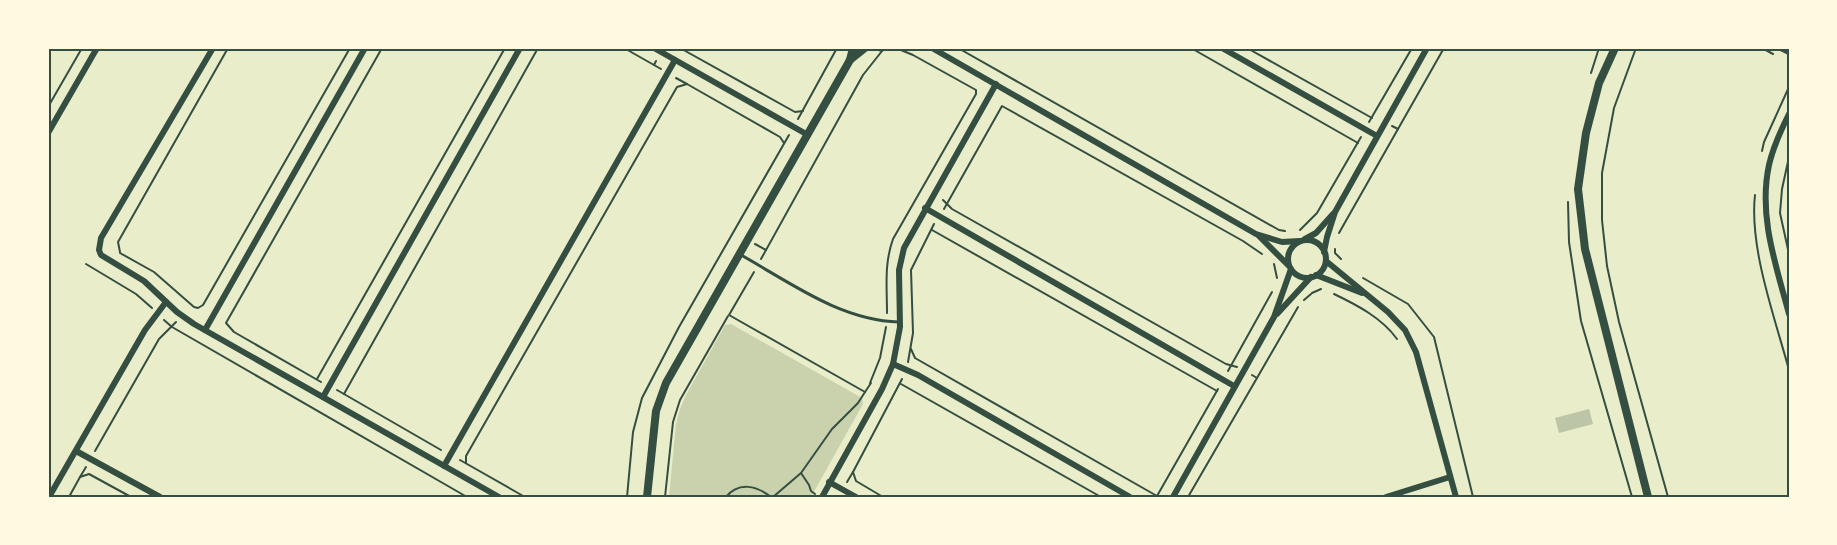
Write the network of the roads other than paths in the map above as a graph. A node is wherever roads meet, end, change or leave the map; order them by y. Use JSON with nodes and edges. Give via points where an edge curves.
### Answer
{"nodes":[{"id":1,"x":96,"y":48,"type":"edge"},
{"id":2,"x":213,"y":48,"type":"edge"},
{"id":3,"x":364,"y":48,"type":"edge"},
{"id":4,"x":520,"y":48,"type":"edge"},
{"id":5,"x":654,"y":48,"type":"edge"},
{"id":6,"x":853,"y":48,"type":"edge"},
{"id":7,"x":865,"y":48,"type":"edge"},
{"id":8,"x":932,"y":48,"type":"edge"},
{"id":9,"x":1222,"y":48,"type":"edge"},
{"id":10,"x":1427,"y":48,"type":"edge"},
{"id":11,"x":1615,"y":48,"type":"edge"},
{"id":12,"x":1781,"y":48,"type":"edge"},
{"id":13,"x":1789,"y":52,"type":"edge"},
{"id":14,"x":675,"y":60,"type":"junction"},
{"id":15,"x":850,"y":60,"type":"junction"},
{"id":16,"x":996,"y":84,"type":"junction"},
{"id":17,"x":1789,"y":114,"type":"edge"},
{"id":18,"x":48,"y":133,"type":"edge"},
{"id":19,"x":808,"y":135,"type":"junction"},
{"id":20,"x":1377,"y":136,"type":"junction"},
{"id":21,"x":925,"y":208,"type":"junction"},
{"id":22,"x":1335,"y":212,"type":"junction"},
{"id":23,"x":1257,"y":234,"type":"junction"},
{"id":24,"x":1302,"y":241,"type":"junction"},
{"id":25,"x":1324,"y":252,"type":"junction"},
{"id":26,"x":740,"y":254,"type":"junction"},
{"id":27,"x":1326,"y":261,"type":"junction"},
{"id":28,"x":1290,"y":268,"type":"junction"},
{"id":29,"x":1314,"y":276,"type":"junction"},
{"id":30,"x":1368,"y":296,"type":"junction"},
{"id":31,"x":166,"y":302,"type":"junction"},
{"id":32,"x":1789,"y":314,"type":"edge"},
{"id":33,"x":1274,"y":317,"type":"junction"},
{"id":34,"x":900,"y":322,"type":"junction"},
{"id":35,"x":205,"y":330,"type":"junction"},
{"id":36,"x":893,"y":364,"type":"junction"},
{"id":37,"x":1234,"y":386,"type":"junction"},
{"id":38,"x":323,"y":397,"type":"junction"},
{"id":39,"x":76,"y":451,"type":"junction"},
{"id":40,"x":444,"y":466,"type":"junction"},
{"id":41,"x":1450,"y":477,"type":"junction"},
{"id":42,"x":829,"y":482,"type":"junction"},
{"id":43,"x":49,"y":497,"type":"edge"},
{"id":44,"x":160,"y":497,"type":"edge"},
{"id":45,"x":499,"y":497,"type":"edge"},
{"id":46,"x":647,"y":497,"type":"edge"},
{"id":47,"x":822,"y":497,"type":"edge"},
{"id":48,"x":856,"y":497,"type":"edge"},
{"id":49,"x":1130,"y":497,"type":"edge"},
{"id":50,"x":1173,"y":497,"type":"edge"},
{"id":51,"x":1386,"y":497,"type":"edge"},
{"id":52,"x":1456,"y":497,"type":"edge"},
{"id":53,"x":1648,"y":497,"type":"edge"}],
"edges":[{"from":1,"to":18,"type":"street"},
{"from":2,"to":31,"type":"street","via":[[101,238],[102,255],[144,281]]},
{"from":3,"to":35,"type":"street"},
{"from":4,"to":38,"type":"street"},
{"from":5,"to":14,"type":"street"},
{"from":6,"to":15,"type":"street"},
{"from":7,"to":15,"type":"street"},
{"from":8,"to":16,"type":"street"},
{"from":9,"to":20,"type":"street"},
{"from":10,"to":20,"type":"street"},
{"from":11,"to":53,"type":"street","via":[[1599,83],[1586,133],[1578,189],[1585,249]]},
{"from":12,"to":13,"type":"street"},
{"from":14,"to":19,"type":"street"},
{"from":14,"to":40,"type":"street"},
{"from":15,"to":19,"type":"street"},
{"from":16,"to":21,"type":"street"},
{"from":16,"to":23,"type":"street"},
{"from":17,"to":32,"type":"street","via":[[1769,165],[1765,217]]},
{"from":19,"to":26,"type":"street"},
{"from":20,"to":22,"type":"street"},
{"from":21,"to":34,"type":"street","via":[[901,259]]},
{"from":21,"to":37,"type":"street"},
{"from":22,"to":24,"type":"street","via":[[1316,233]]},
{"from":22,"to":25,"type":"street"},
{"from":23,"to":24,"type":"street","via":[[1286,242]]},
{"from":23,"to":28,"type":"street"},
{"from":24,"to":25,"type":"street","via":[[1315,242]]},
{"from":24,"to":28,"type":"street","via":[[1290,249]]},
{"from":25,"to":27,"type":"street"},
{"from":26,"to":34,"type":"lane","via":[[836,308],[860,317]]},
{"from":26,"to":46,"type":"street","via":[[660,397]]},
{"from":27,"to":29,"type":"street"},
{"from":27,"to":30,"type":"street"},
{"from":28,"to":29,"type":"street","via":[[1301,277]]},
{"from":28,"to":33,"type":"street"},
{"from":29,"to":30,"type":"street"},
{"from":29,"to":33,"type":"street"},
{"from":30,"to":41,"type":"street","via":[[1405,330],[1416,352]]},
{"from":31,"to":35,"type":"street"},
{"from":31,"to":39,"type":"street","via":[[145,330]]},
{"from":33,"to":37,"type":"street"},
{"from":34,"to":36,"type":"street"},
{"from":35,"to":38,"type":"street"},
{"from":36,"to":42,"type":"street"},
{"from":36,"to":49,"type":"street"},
{"from":37,"to":50,"type":"street"},
{"from":38,"to":40,"type":"street"},
{"from":39,"to":43,"type":"street"},
{"from":39,"to":44,"type":"street"},
{"from":40,"to":45,"type":"street"},
{"from":41,"to":51,"type":"street"},
{"from":41,"to":52,"type":"street"},
{"from":42,"to":47,"type":"street"},
{"from":42,"to":48,"type":"street"}]}
